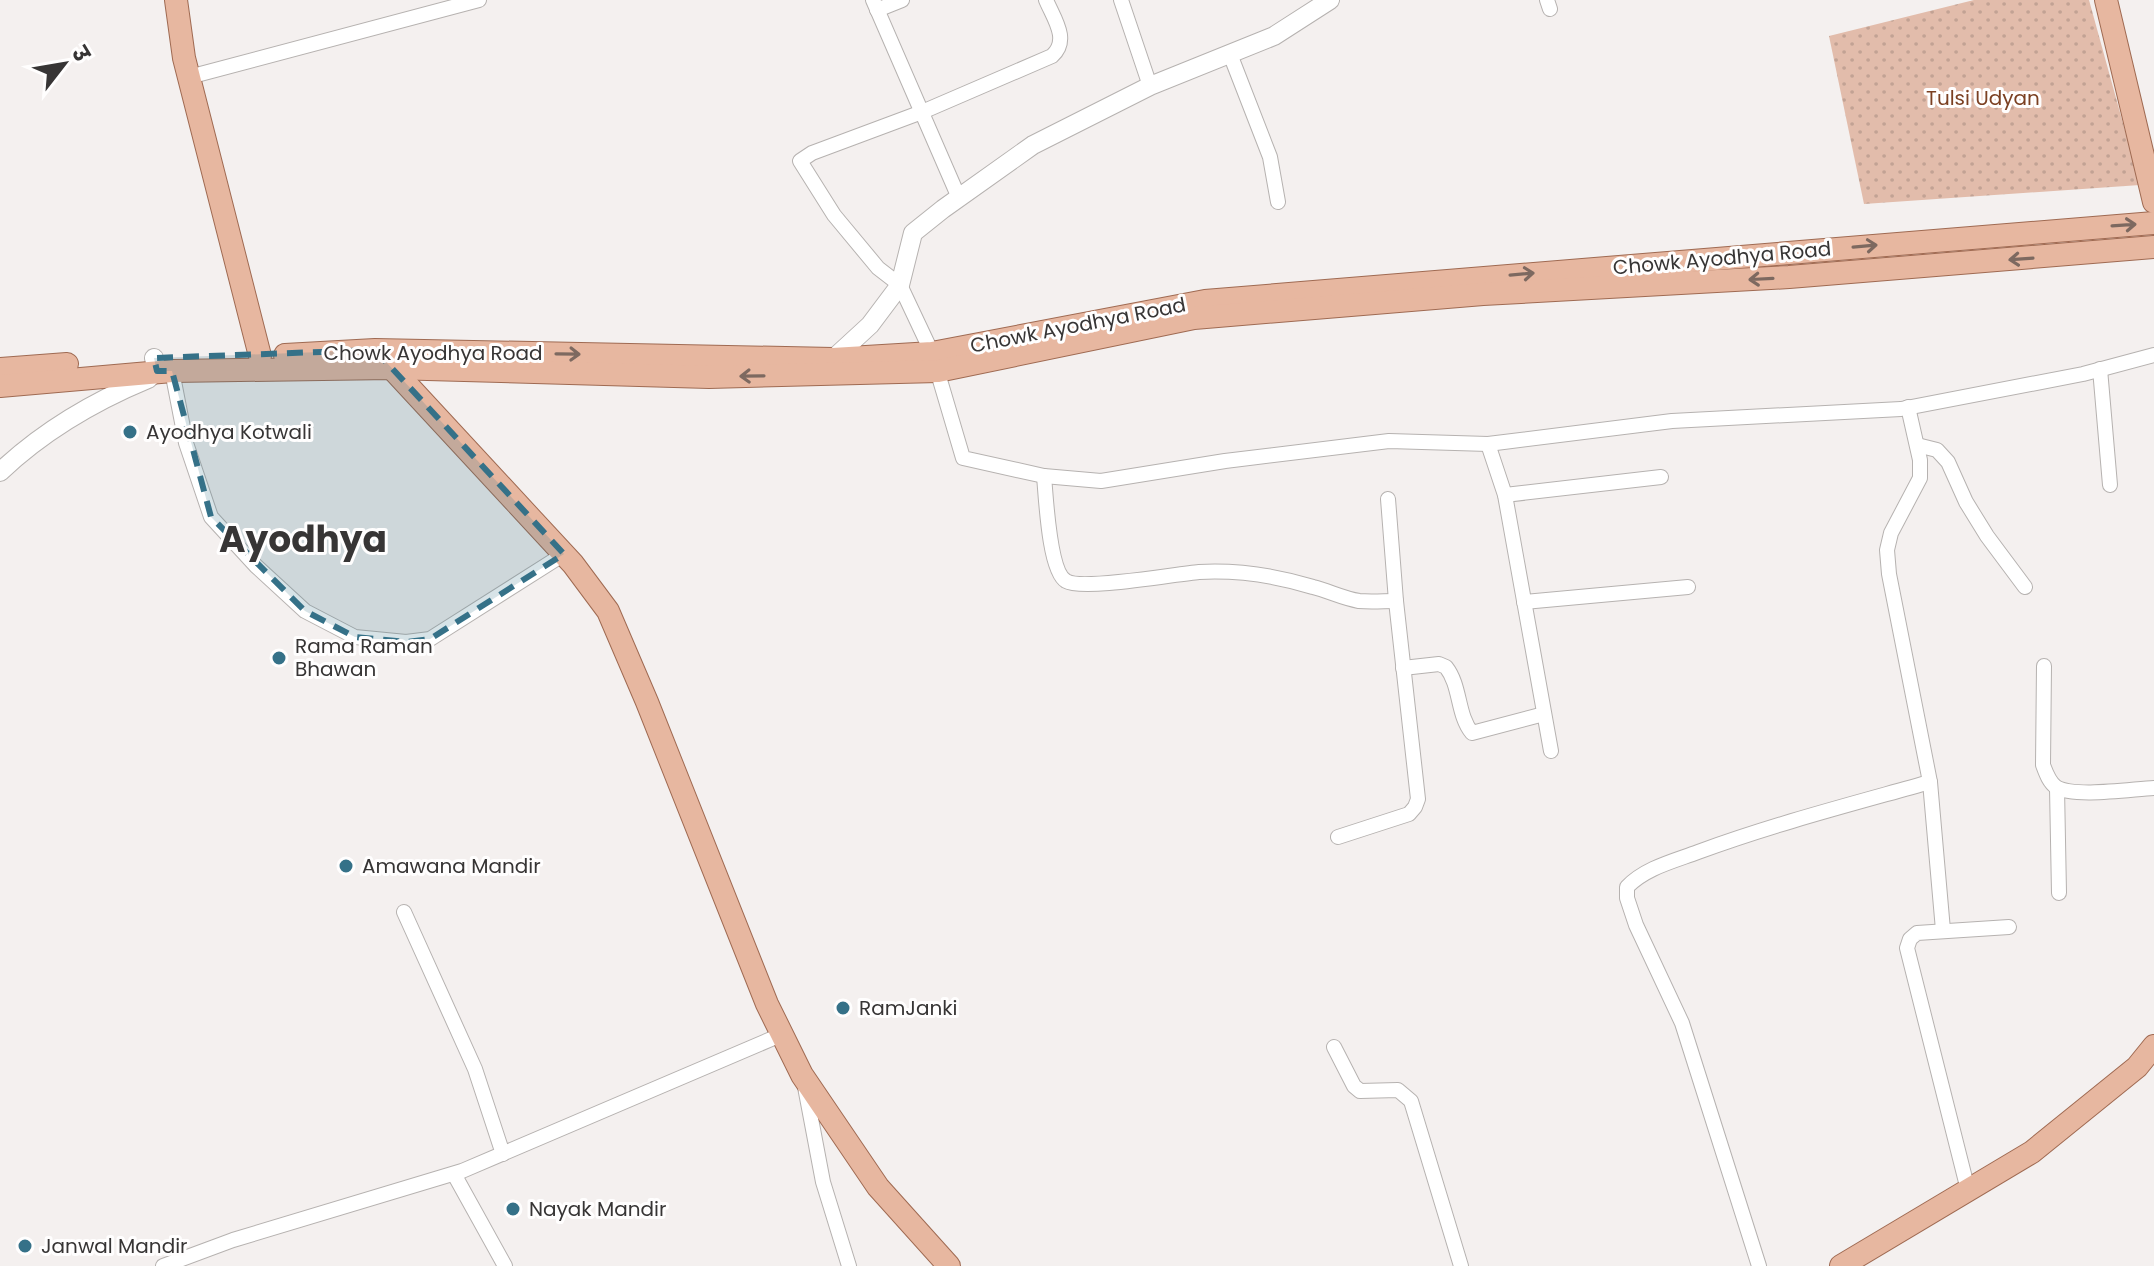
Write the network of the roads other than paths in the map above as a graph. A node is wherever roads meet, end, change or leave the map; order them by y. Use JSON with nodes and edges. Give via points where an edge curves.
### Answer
{"nodes":[{"id":1,"x":176,"y":0,"type":"edge"},
{"id":2,"x":479,"y":0,"type":"edge"},
{"id":3,"x":902,"y":0,"type":"edge"},
{"id":4,"x":1046,"y":0,"type":"edge"},
{"id":5,"x":1121,"y":0,"type":"edge"},
{"id":6,"x":1330,"y":0,"type":"edge"},
{"id":7,"x":2106,"y":0,"type":"edge"},
{"id":8,"x":875,"y":5,"type":"edge"},
{"id":9,"x":1230,"y":54,"type":"junction"},
{"id":10,"x":189,"y":77,"type":"junction"},
{"id":11,"x":1150,"y":86,"type":"junction"},
{"id":12,"x":922,"y":112,"type":"junction"},
{"id":13,"x":959,"y":198,"type":"junction"},
{"id":14,"x":1278,"y":202,"type":"dead end"},
{"id":15,"x":2154,"y":202,"type":"edge"},
{"id":16,"x":2154,"y":223,"type":"edge"},
{"id":17,"x":2154,"y":247,"type":"edge"},
{"id":18,"x":900,"y":285,"type":"junction"},
{"id":19,"x":375,"y":350,"type":"junction"},
{"id":20,"x":2154,"y":355,"type":"edge"},
{"id":21,"x":260,"y":356,"type":"junction"},
{"id":22,"x":833,"y":359,"type":"junction"},
{"id":23,"x":935,"y":362,"type":"junction"},
{"id":24,"x":161,"y":366,"type":"junction"},
{"id":25,"x":391,"y":368,"type":"junction"},
{"id":26,"x":0,"y":369,"type":"edge"},
{"id":27,"x":2100,"y":369,"type":"junction"},
{"id":28,"x":0,"y":386,"type":"edge"},
{"id":29,"x":1908,"y":407,"type":"junction"},
{"id":30,"x":1488,"y":444,"type":"junction"},
{"id":31,"x":1917,"y":445,"type":"junction"},
{"id":32,"x":0,"y":472,"type":"edge"},
{"id":33,"x":1044,"y":476,"type":"junction"},
{"id":34,"x":1661,"y":477,"type":"dead end"},
{"id":35,"x":2110,"y":485,"type":"dead end"},
{"id":36,"x":1505,"y":495,"type":"junction"},
{"id":37,"x":1388,"y":499,"type":"dead end"},
{"id":38,"x":564,"y":554,"type":"junction"},
{"id":39,"x":1688,"y":587,"type":"dead end"},
{"id":40,"x":2025,"y":587,"type":"dead end"},
{"id":41,"x":1396,"y":601,"type":"junction"},
{"id":42,"x":1524,"y":602,"type":"junction"},
{"id":43,"x":2044,"y":666,"type":"dead end"},
{"id":44,"x":1403,"y":668,"type":"junction"},
{"id":45,"x":1544,"y":714,"type":"junction"},
{"id":46,"x":1551,"y":751,"type":"dead end"},
{"id":47,"x":1930,"y":782,"type":"junction"},
{"id":48,"x":2057,"y":788,"type":"junction"},
{"id":49,"x":2154,"y":788,"type":"edge"},
{"id":50,"x":1338,"y":837,"type":"dead end"},
{"id":51,"x":2059,"y":893,"type":"dead end"},
{"id":52,"x":404,"y":912,"type":"dead end"},
{"id":53,"x":2009,"y":927,"type":"dead end"},
{"id":54,"x":1943,"y":930,"type":"junction"},
{"id":55,"x":783,"y":1034,"type":"junction"},
{"id":56,"x":2154,"y":1046,"type":"edge"},
{"id":57,"x":1334,"y":1047,"type":"dead end"},
{"id":58,"x":802,"y":1075,"type":"junction"},
{"id":59,"x":503,"y":1154,"type":"junction"},
{"id":60,"x":454,"y":1174,"type":"junction"},
{"id":61,"x":1968,"y":1190,"type":"junction"},
{"id":62,"x":163,"y":1266,"type":"edge"},
{"id":63,"x":505,"y":1266,"type":"edge"},
{"id":64,"x":849,"y":1266,"type":"edge"},
{"id":65,"x":949,"y":1266,"type":"edge"},
{"id":66,"x":1461,"y":1266,"type":"edge"},
{"id":67,"x":1759,"y":1266,"type":"edge"},
{"id":68,"x":1841,"y":1266,"type":"edge"}],
"edges":[{"from":1,"to":10,"type":"main road"},
{"from":2,"to":10,"type":"street"},
{"from":3,"to":8,"type":"street"},
{"from":4,"to":12,"type":"street","via":[[1062,38],[1052,56]]},
{"from":5,"to":11,"type":"street"},
{"from":6,"to":9,"type":"street","via":[[1274,36]]},
{"from":7,"to":15,"type":"main road"},
{"from":8,"to":12,"type":"street"},
{"from":9,"to":11,"type":"street"},
{"from":9,"to":14,"type":"street","via":[[1270,157]]},
{"from":10,"to":21,"type":"main road"},
{"from":11,"to":13,"type":"street","via":[[1033,145]]},
{"from":12,"to":13,"type":"street"},
{"from":12,"to":18,"type":"street","via":[[800,161],[834,215],[878,268]]},
{"from":13,"to":18,"type":"street","via":[[913,233]]},
{"from":23,"to":16,"type":"main road","name":"Chowk Ayodhya Road","one_way":true,"via":[[1205,301]]},
{"from":17,"to":23,"type":"main road","one_way":true,"via":[[1194,318]]},
{"from":18,"to":22,"type":"street","via":[[870,325]]},
{"from":18,"to":23,"type":"street"},
{"from":19,"to":21,"type":"main road","name":"Chowk Ayodhya Road"},
{"from":19,"to":22,"type":"main road","name":"Chowk Ayodhya Road","one_way":true},
{"from":19,"to":25,"type":"main road"},
{"from":20,"to":27,"type":"street"},
{"from":21,"to":24,"type":"main road","name":"Chowk Ayodhya Road"},
{"from":22,"to":23,"type":"main road","name":"Chowk Ayodhya Road"},
{"from":23,"to":25,"type":"main road","one_way":true,"via":[[709,377]]},
{"from":23,"to":33,"type":"street","via":[[963,458]]},
{"from":24,"to":25,"type":"main road"},
{"from":24,"to":26,"type":"main road","name":"Chowk Ayodhya Road"},
{"from":24,"to":28,"type":"main road"},
{"from":24,"to":32,"type":"street","via":[[148,379],[65,422]]},
{"from":24,"to":38,"type":"street","via":[[211,517],[305,611],[355,637],[430,639]]},
{"from":25,"to":38,"type":"main road"},
{"from":27,"to":29,"type":"street"},
{"from":27,"to":35,"type":"street"},
{"from":29,"to":30,"type":"street","via":[[1672,421]]},
{"from":29,"to":31,"type":"street"},
{"from":30,"to":33,"type":"street","via":[[1389,441],[1101,481]]},
{"from":30,"to":36,"type":"street"},
{"from":31,"to":40,"type":"street","via":[[1937,450],[1948,462],[1973,514]]},
{"from":31,"to":47,"type":"street","via":[[1920,478],[1887,550]]},
{"from":33,"to":41,"type":"street","via":[[1049,535],[1064,581],[1233,570],[1335,596]]},
{"from":34,"to":36,"type":"street"},
{"from":36,"to":42,"type":"street"},
{"from":37,"to":41,"type":"street"},
{"from":38,"to":55,"type":"main road","via":[[608,611]]},
{"from":39,"to":42,"type":"street"},
{"from":41,"to":44,"type":"street"},
{"from":42,"to":45,"type":"street"},
{"from":43,"to":48,"type":"street","via":[[2043,765]]},
{"from":44,"to":45,"type":"street","via":[[1446,667],[1472,733]]},
{"from":44,"to":50,"type":"street","via":[[1415,807],[1409,814]]},
{"from":45,"to":46,"type":"street"},
{"from":47,"to":54,"type":"street"},
{"from":47,"to":67,"type":"street","via":[[1753,832],[1650,870],[1627,887],[1636,925],[1682,1023]]},
{"from":48,"to":49,"type":"street"},
{"from":48,"to":51,"type":"street"},
{"from":52,"to":59,"type":"street","via":[[475,1069]]},
{"from":53,"to":54,"type":"street"},
{"from":54,"to":61,"type":"street","via":[[1917,933],[1907,948]]},
{"from":55,"to":58,"type":"main road"},
{"from":55,"to":59,"type":"street"},
{"from":56,"to":61,"type":"main road","via":[[2137,1067],[2032,1152]]},
{"from":57,"to":66,"type":"street","via":[[1360,1091],[1398,1090],[1411,1101]]},
{"from":58,"to":64,"type":"street","via":[[823,1182]]},
{"from":58,"to":65,"type":"main road","via":[[878,1187]]},
{"from":59,"to":60,"type":"street"},
{"from":60,"to":62,"type":"street"},
{"from":60,"to":63,"type":"street"},
{"from":61,"to":68,"type":"main road"}]}
